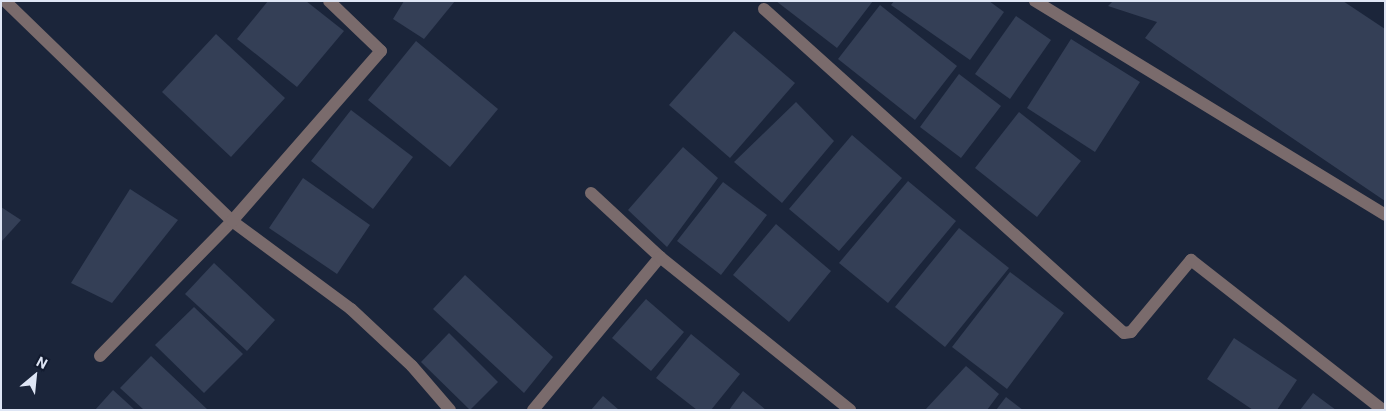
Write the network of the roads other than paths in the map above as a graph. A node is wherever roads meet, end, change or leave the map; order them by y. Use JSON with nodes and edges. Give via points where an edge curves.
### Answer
{"nodes":[{"id":1,"x":4,"y":1,"type":"edge"},
{"id":2,"x":329,"y":1,"type":"edge"},
{"id":3,"x":1035,"y":1,"type":"edge"},
{"id":4,"x":764,"y":9,"type":"dead end"},
{"id":5,"x":592,"y":193,"type":"dead end"},
{"id":6,"x":1385,"y":215,"type":"edge"},
{"id":7,"x":232,"y":221,"type":"junction"},
{"id":8,"x":660,"y":257,"type":"junction"},
{"id":9,"x":100,"y":356,"type":"dead end"},
{"id":10,"x":450,"y":410,"type":"edge"},
{"id":11,"x":533,"y":410,"type":"edge"},
{"id":12,"x":850,"y":410,"type":"edge"},
{"id":13,"x":1383,"y":410,"type":"edge"}],
"edges":[{"from":1,"to":7,"type":"street"},
{"from":2,"to":7,"type":"street","via":[[381,51]]},
{"from":3,"to":6,"type":"street"},
{"from":4,"to":13,"type":"street","via":[[1124,332],[1131,332],[1191,260]]},
{"from":5,"to":8,"type":"street"},
{"from":7,"to":9,"type":"street"},
{"from":7,"to":10,"type":"street","via":[[351,309],[412,366]]},
{"from":8,"to":11,"type":"street"},
{"from":8,"to":12,"type":"street"}]}
